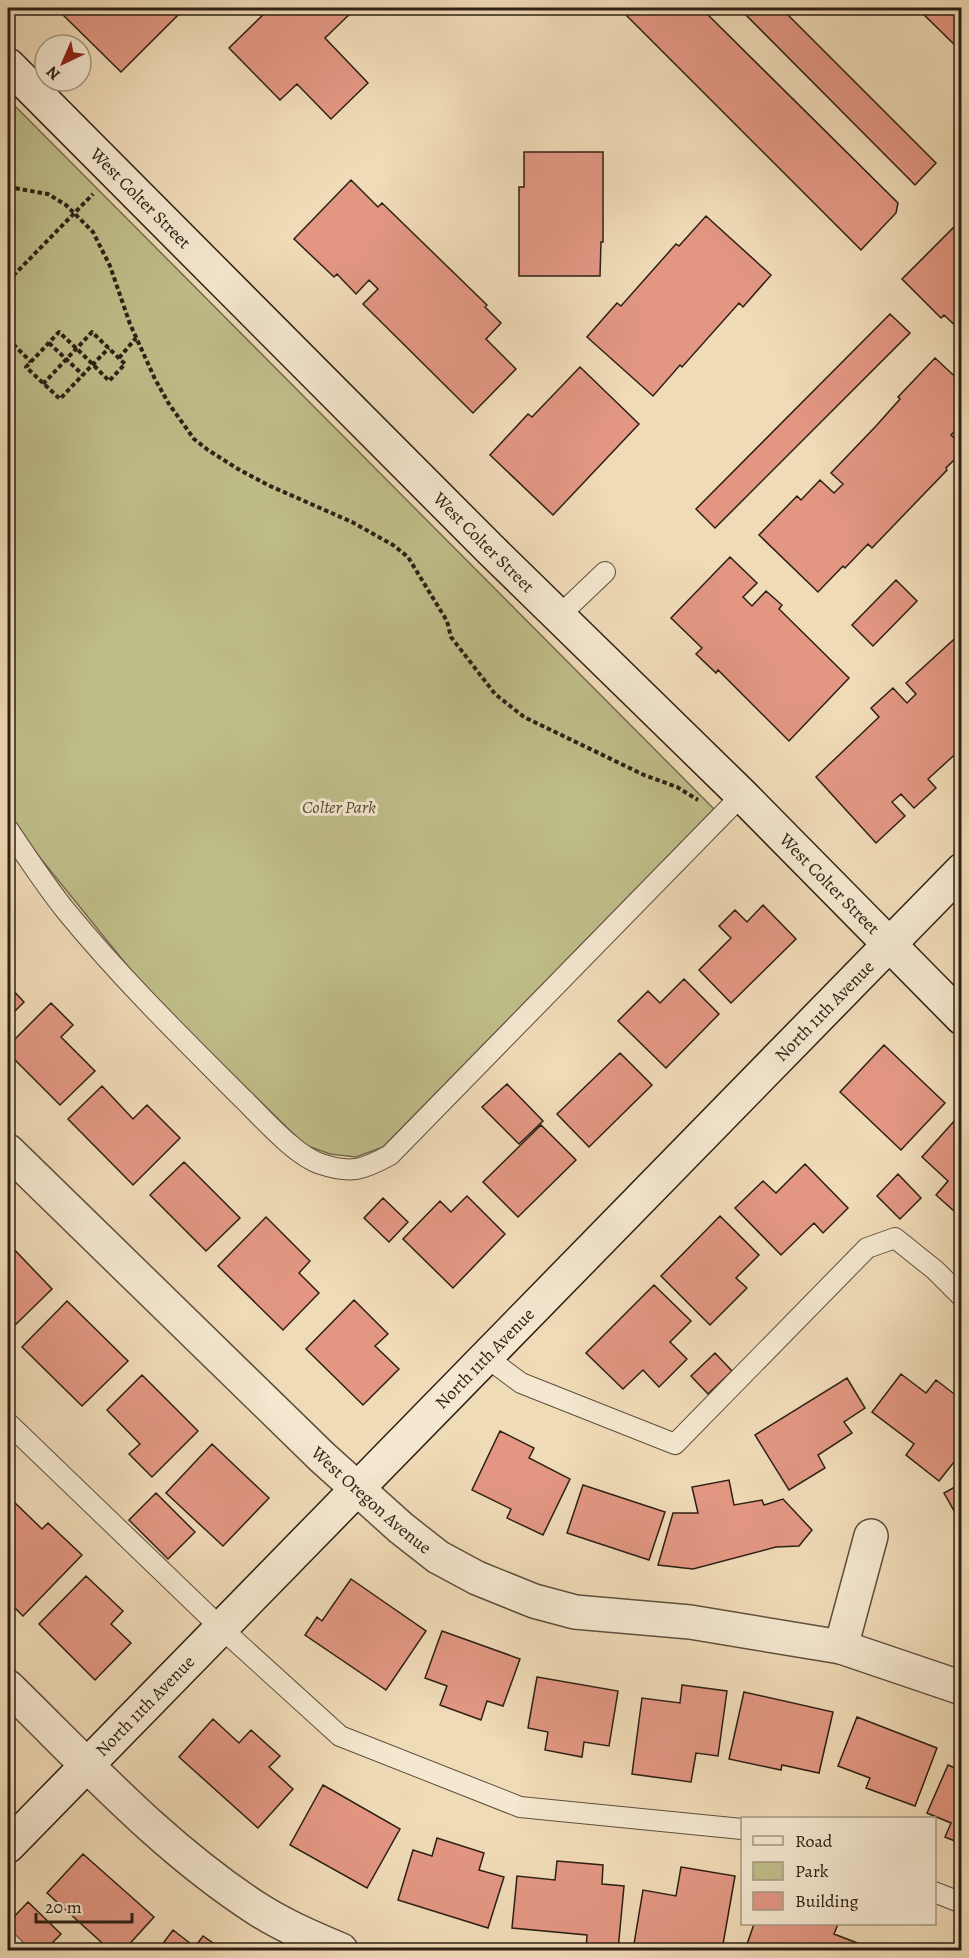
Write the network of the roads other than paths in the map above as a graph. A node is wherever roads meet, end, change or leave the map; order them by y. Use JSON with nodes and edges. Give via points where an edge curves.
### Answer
{"nodes":[{"id":1,"x":8,"y":65,"type":"edge"},
{"id":2,"x":604,"y":572,"type":"dead end"},
{"id":3,"x":560,"y":615,"type":"junction"},
{"id":4,"x":742,"y":795,"type":"junction"},
{"id":5,"x":8,"y":830,"type":"edge"},
{"id":6,"x":962,"y":870,"type":"edge"},
{"id":7,"x":888,"y":944,"type":"junction"},
{"id":8,"x":962,"y":1018,"type":"edge"},
{"id":9,"x":8,"y":1151,"type":"edge"},
{"id":10,"x":962,"y":1297,"type":"edge"},
{"id":11,"x":486,"y":1357,"type":"junction"},
{"id":12,"x":8,"y":1423,"type":"edge"},
{"id":13,"x":356,"y":1488,"type":"junction"},
{"id":14,"x":871,"y":1536,"type":"dead end"},
{"id":15,"x":221,"y":1628,"type":"junction"},
{"id":16,"x":841,"y":1647,"type":"junction"},
{"id":17,"x":8,"y":1687,"type":"edge"},
{"id":18,"x":962,"y":1688,"type":"edge"},
{"id":19,"x":87,"y":1766,"type":"junction"},
{"id":20,"x":741,"y":1829,"type":"edge"},
{"id":21,"x":8,"y":1846,"type":"edge"},
{"id":22,"x":936,"y":1893,"type":"edge"},
{"id":23,"x":962,"y":1903,"type":"edge"},
{"id":24,"x":8,"y":1942,"type":"edge"},
{"id":25,"x":16,"y":1950,"type":"edge"},
{"id":26,"x":340,"y":1950,"type":"edge"}],
"edges":[{"from":1,"to":3,"type":"street","name":"West Colter Street"},
{"from":2,"to":3,"type":"lane"},
{"from":3,"to":4,"type":"street","name":"West Colter Street"},
{"from":4,"to":5,"type":"lane","via":[[390,1155],[368,1168],[346,1170],[319,1164],[290,1145],[207,1063],[105,957]]},
{"from":4,"to":7,"type":"street","name":"West Colter Street"},
{"from":6,"to":7,"type":"street","name":"North 11th Avenue"},
{"from":7,"to":8,"type":"street","name":"West Colter Street"},
{"from":7,"to":11,"type":"street","name":"North 11th Avenue"},
{"from":9,"to":13,"type":"street","name":"West Oregon Avenue"},
{"from":10,"to":11,"type":"lane","via":[[895,1238],[867,1248],[675,1444],[521,1383]]},
{"from":11,"to":13,"type":"street","name":"North 11th Avenue"},
{"from":12,"to":15,"type":"lane"},
{"from":13,"to":15,"type":"street","name":"North 11th Avenue"},
{"from":13,"to":16,"type":"street","name":"West Oregon Avenue","via":[[438,1557],[534,1601],[574,1612],[690,1622]]},
{"from":14,"to":16,"type":"street"},
{"from":15,"to":19,"type":"street","name":"North 11th Avenue"},
{"from":15,"to":20,"type":"lane","via":[[340,1736],[520,1807]]},
{"from":16,"to":18,"type":"street","name":"West Oregon Avenue"},
{"from":17,"to":19,"type":"street"},
{"from":19,"to":21,"type":"street","name":"North 11th Avenue"},
{"from":19,"to":26,"type":"street","via":[[194,1864],[260,1911]]},
{"from":22,"to":23,"type":"lane"},
{"from":24,"to":25,"type":"lane"}]}
